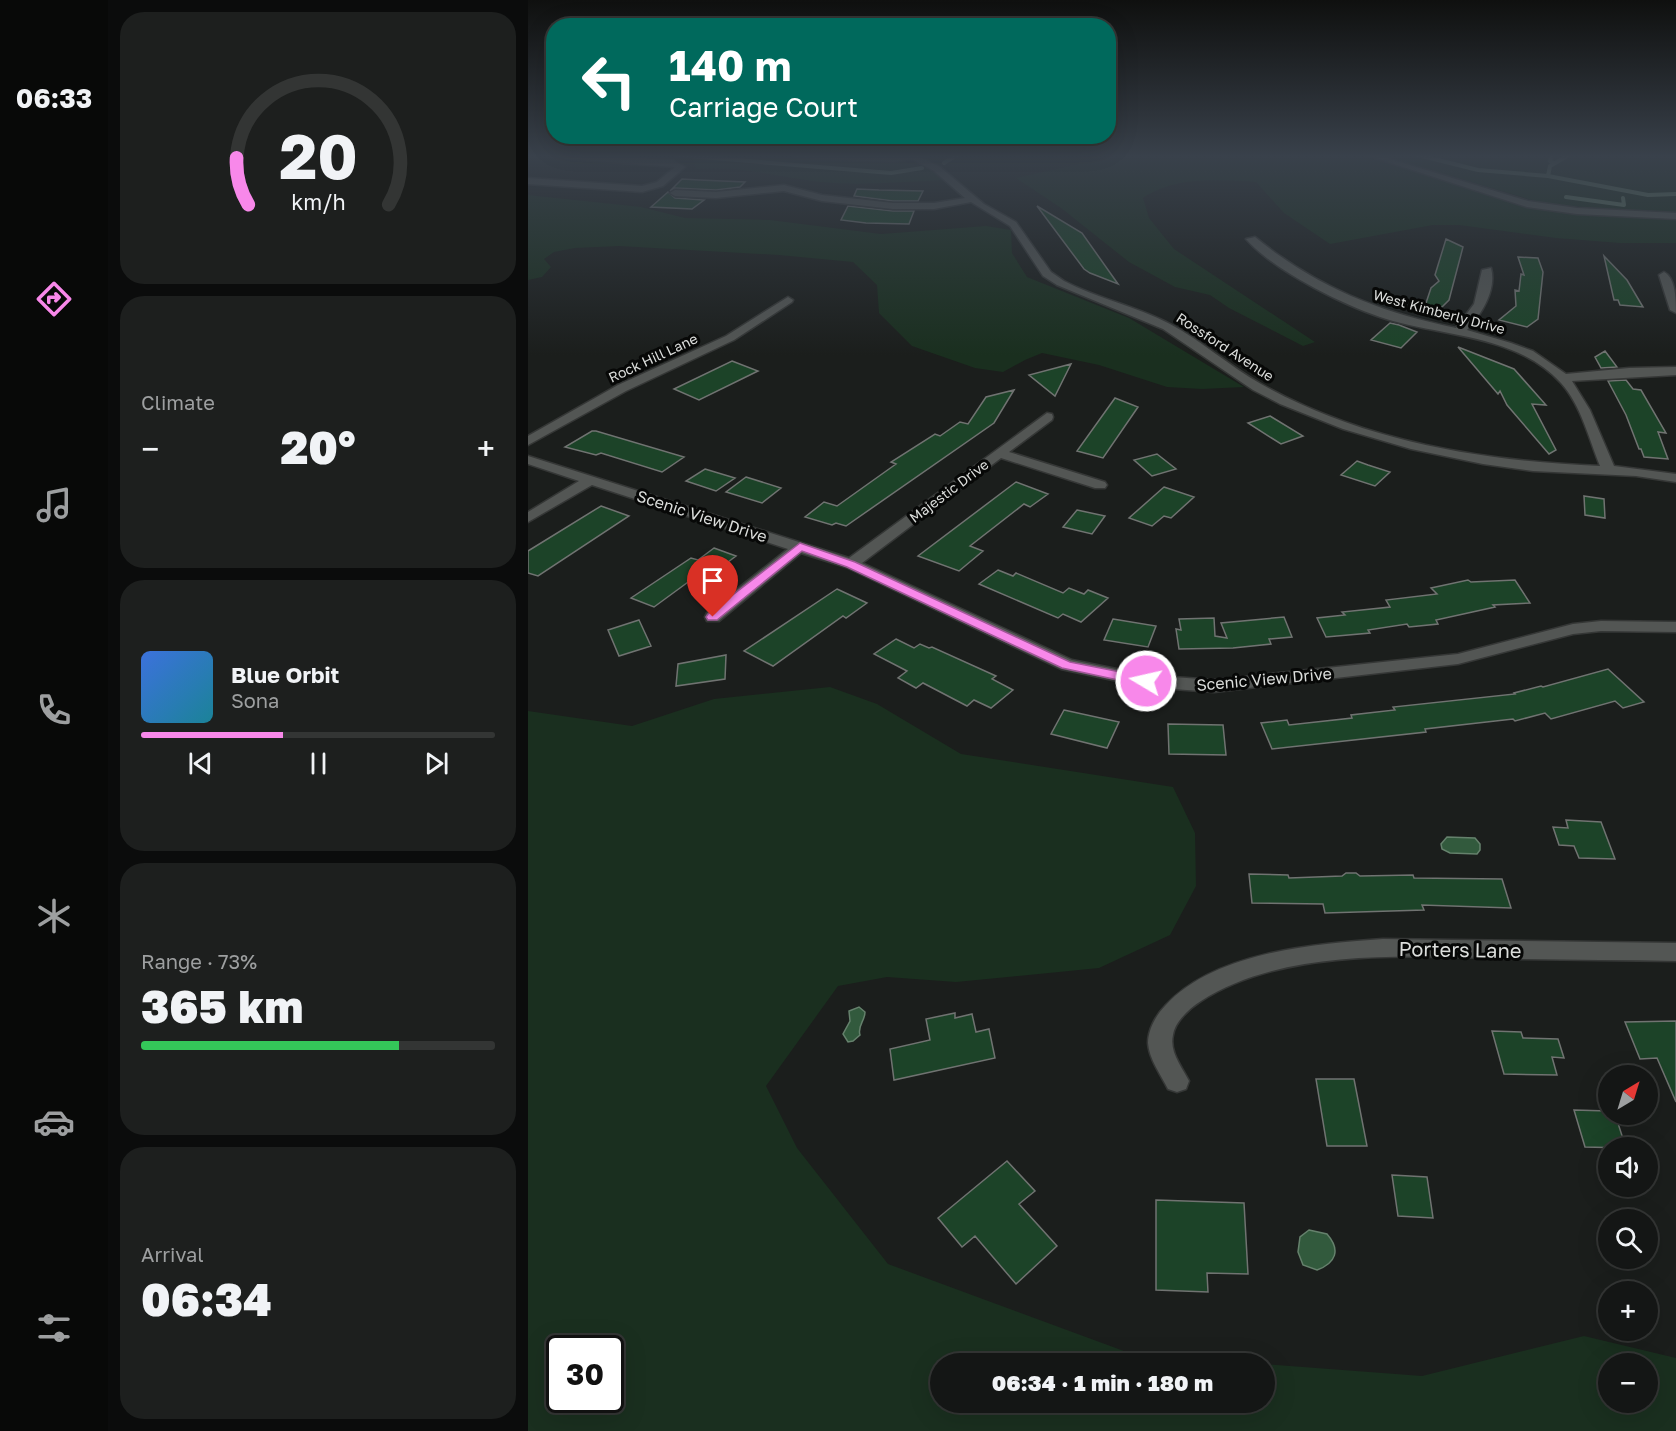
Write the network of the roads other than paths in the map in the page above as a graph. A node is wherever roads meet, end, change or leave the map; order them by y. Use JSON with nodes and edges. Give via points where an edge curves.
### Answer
{"nodes":[{"id":1,"x":1009,"y":222,"type":"edge"},
{"id":2,"x":1251,"y":239,"type":"dead end"},
{"id":3,"x":1487,"y":270,"type":"dead end"},
{"id":4,"x":1664,"y":275,"type":"dead end"},
{"id":5,"x":788,"y":300,"type":"dead end"},
{"id":6,"x":1676,"y":310,"type":"edge"},
{"id":7,"x":1459,"y":332,"type":"junction"},
{"id":8,"x":1676,"y":371,"type":"edge"},
{"id":9,"x":1563,"y":378,"type":"junction"},
{"id":10,"x":1047,"y":417,"type":"dead end"},
{"id":11,"x":528,"y":441,"type":"edge"},
{"id":12,"x":1000,"y":453,"type":"junction"},
{"id":13,"x":528,"y":460,"type":"edge"},
{"id":14,"x":1609,"y":470,"type":"junction"},
{"id":15,"x":1676,"y":478,"type":"edge"},
{"id":16,"x":591,"y":480,"type":"junction"},
{"id":17,"x":1100,"y":485,"type":"dead end"},
{"id":18,"x":528,"y":518,"type":"edge"},
{"id":19,"x":800,"y":546,"type":"junction"},
{"id":20,"x":851,"y":564,"type":"junction"},
{"id":21,"x":713,"y":617,"type":"dead end"},
{"id":22,"x":1676,"y":627,"type":"edge"},
{"id":23,"x":1676,"y":952,"type":"edge"},
{"id":24,"x":1177,"y":1081,"type":"dead end"}],
"edges":[{"from":1,"to":14,"type":"street","name":"Rossford Avenue","via":[[1054,279],[1168,327],[1260,389],[1305,410],[1389,438],[1481,459],[1543,468]]},
{"from":2,"to":7,"type":"street","name":"West Kimberly Drive","via":[[1286,265],[1363,307]]},
{"from":3,"to":7,"type":"street","via":[[1483,301]]},
{"from":4,"to":6,"type":"street"},
{"from":5,"to":11,"type":"street","name":"Rock Hill Lane","via":[[730,338],[622,388]]},
{"from":7,"to":9,"type":"street","name":"West Kimberly Drive","via":[[1511,347]]},
{"from":8,"to":9,"type":"street"},
{"from":9,"to":14,"type":"street","name":"West Kimberly Drive"},
{"from":10,"to":12,"type":"street","name":"Majestic Drive"},
{"from":12,"to":17,"type":"street"},
{"from":12,"to":20,"type":"street","name":"Majestic Drive"},
{"from":13,"to":16,"type":"street","name":"Scenic View Drive"},
{"from":14,"to":15,"type":"street","name":"Rossford Avenue"},
{"from":16,"to":18,"type":"street"},
{"from":16,"to":19,"type":"street","name":"Scenic View Drive"},
{"from":19,"to":20,"type":"street","name":"Scenic View Drive"},
{"from":19,"to":21,"type":"street"},
{"from":20,"to":22,"type":"street","name":"Scenic View Drive","via":[[1067,665],[1125,678],[1186,685],[1434,663],[1573,629]]},
{"from":23,"to":24,"type":"street","name":"Porters Lane","via":[[1340,950],[1246,971],[1213,980],[1173,1009],[1163,1026],[1160,1047]]}]}
